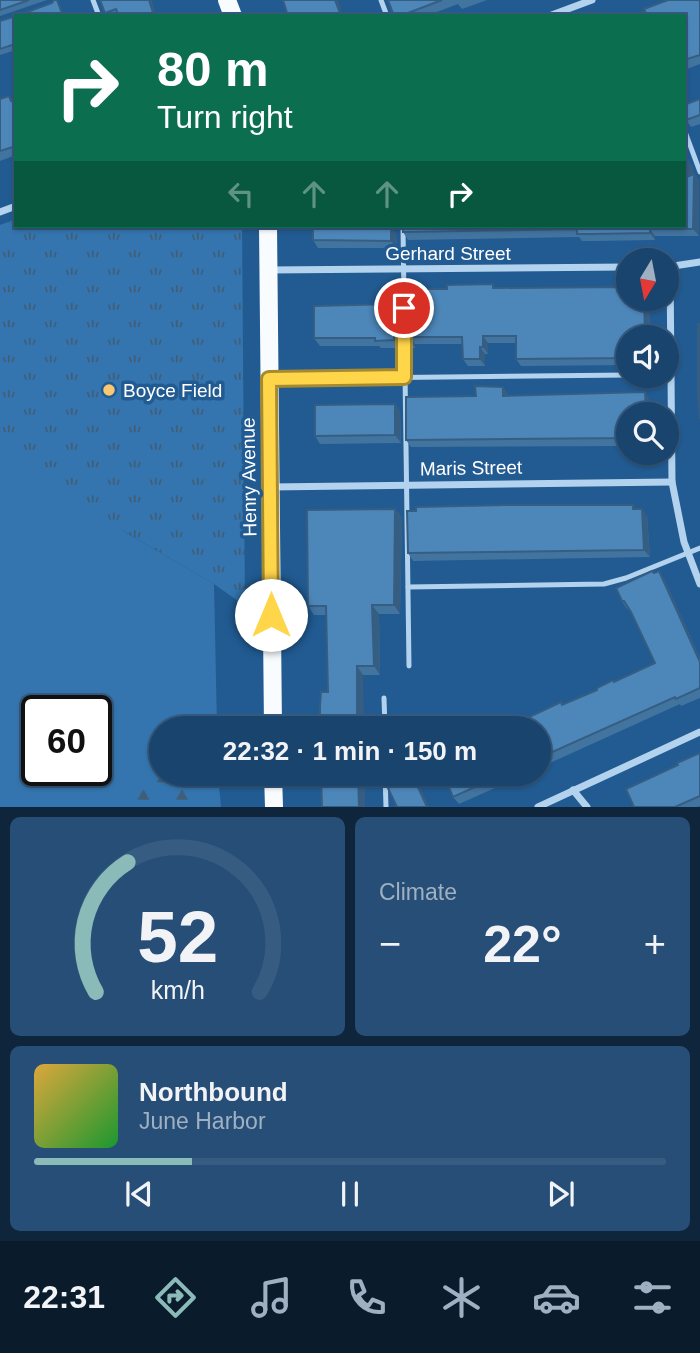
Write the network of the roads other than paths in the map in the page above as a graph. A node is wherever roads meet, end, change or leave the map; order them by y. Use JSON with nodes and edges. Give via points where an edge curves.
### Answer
{"nodes":[{"id":1,"x":592,"y":0,"type":"edge"},
{"id":2,"x":555,"y":14,"type":"edge"},
{"id":3,"x":686,"y":134,"type":"edge"},
{"id":4,"x":700,"y":172,"type":"edge"},
{"id":5,"x":268,"y":228,"type":"edge"},
{"id":6,"x":403,"y":228,"type":"edge"},
{"id":7,"x":700,"y":262,"type":"edge"},
{"id":8,"x":679,"y":265,"type":"edge"},
{"id":9,"x":616,"y":267,"type":"edge"},
{"id":10,"x":403,"y":269,"type":"junction"},
{"id":11,"x":268,"y":270,"type":"junction"},
{"id":12,"x":616,"y":375,"type":"edge"},
{"id":13,"x":404,"y":377,"type":"junction"},
{"id":14,"x":269,"y":379,"type":"junction"},
{"id":15,"x":669,"y":388,"type":"edge"},
{"id":16,"x":672,"y":482,"type":"junction"},
{"id":17,"x":406,"y":485,"type":"junction"},
{"id":18,"x":270,"y":487,"type":"junction"},
{"id":19,"x":700,"y":548,"type":"edge"},
{"id":20,"x":687,"y":552,"type":"junction"},
{"id":21,"x":700,"y":584,"type":"edge"},
{"id":22,"x":408,"y":587,"type":"junction"},
{"id":23,"x":409,"y":666,"type":"dead end"},
{"id":24,"x":384,"y":698,"type":"dead end"},
{"id":25,"x":273,"y":716,"type":"edge"},
{"id":26,"x":385,"y":716,"type":"edge"},
{"id":27,"x":700,"y":732,"type":"edge"},
{"id":28,"x":273,"y":786,"type":"edge"},
{"id":29,"x":385,"y":786,"type":"edge"},
{"id":30,"x":573,"y":790,"type":"junction"},
{"id":31,"x":274,"y":807,"type":"edge"},
{"id":32,"x":386,"y":807,"type":"edge"},
{"id":33,"x":538,"y":807,"type":"edge"},
{"id":34,"x":587,"y":807,"type":"edge"}],
"edges":[{"from":1,"to":2,"type":"street"},
{"from":3,"to":4,"type":"lane"},
{"from":5,"to":11,"type":"main road","name":"Henry Avenue"},
{"from":6,"to":10,"type":"lane"},
{"from":7,"to":8,"type":"street"},
{"from":9,"to":10,"type":"street","name":"Gerhard Street"},
{"from":10,"to":11,"type":"street","name":"Gerhard Street"},
{"from":10,"to":13,"type":"lane"},
{"from":11,"to":14,"type":"main road","name":"Henry Avenue"},
{"from":12,"to":13,"type":"lane"},
{"from":13,"to":14,"type":"lane"},
{"from":13,"to":17,"type":"lane"},
{"from":14,"to":18,"type":"main road","name":"Henry Avenue"},
{"from":15,"to":16,"type":"street"},
{"from":16,"to":17,"type":"street","name":"Maris Street"},
{"from":16,"to":20,"type":"street"},
{"from":17,"to":18,"type":"street","name":"Maris Street"},
{"from":17,"to":22,"type":"lane"},
{"from":18,"to":25,"type":"main road","name":"Henry Avenue"},
{"from":19,"to":20,"type":"lane"},
{"from":20,"to":21,"type":"street"},
{"from":20,"to":22,"type":"lane","via":[[604,584]]},
{"from":22,"to":23,"type":"lane"},
{"from":24,"to":26,"type":"lane"},
{"from":27,"to":30,"type":"street"},
{"from":28,"to":31,"type":"main road"},
{"from":29,"to":32,"type":"lane"},
{"from":30,"to":33,"type":"street"},
{"from":30,"to":34,"type":"street"}]}
